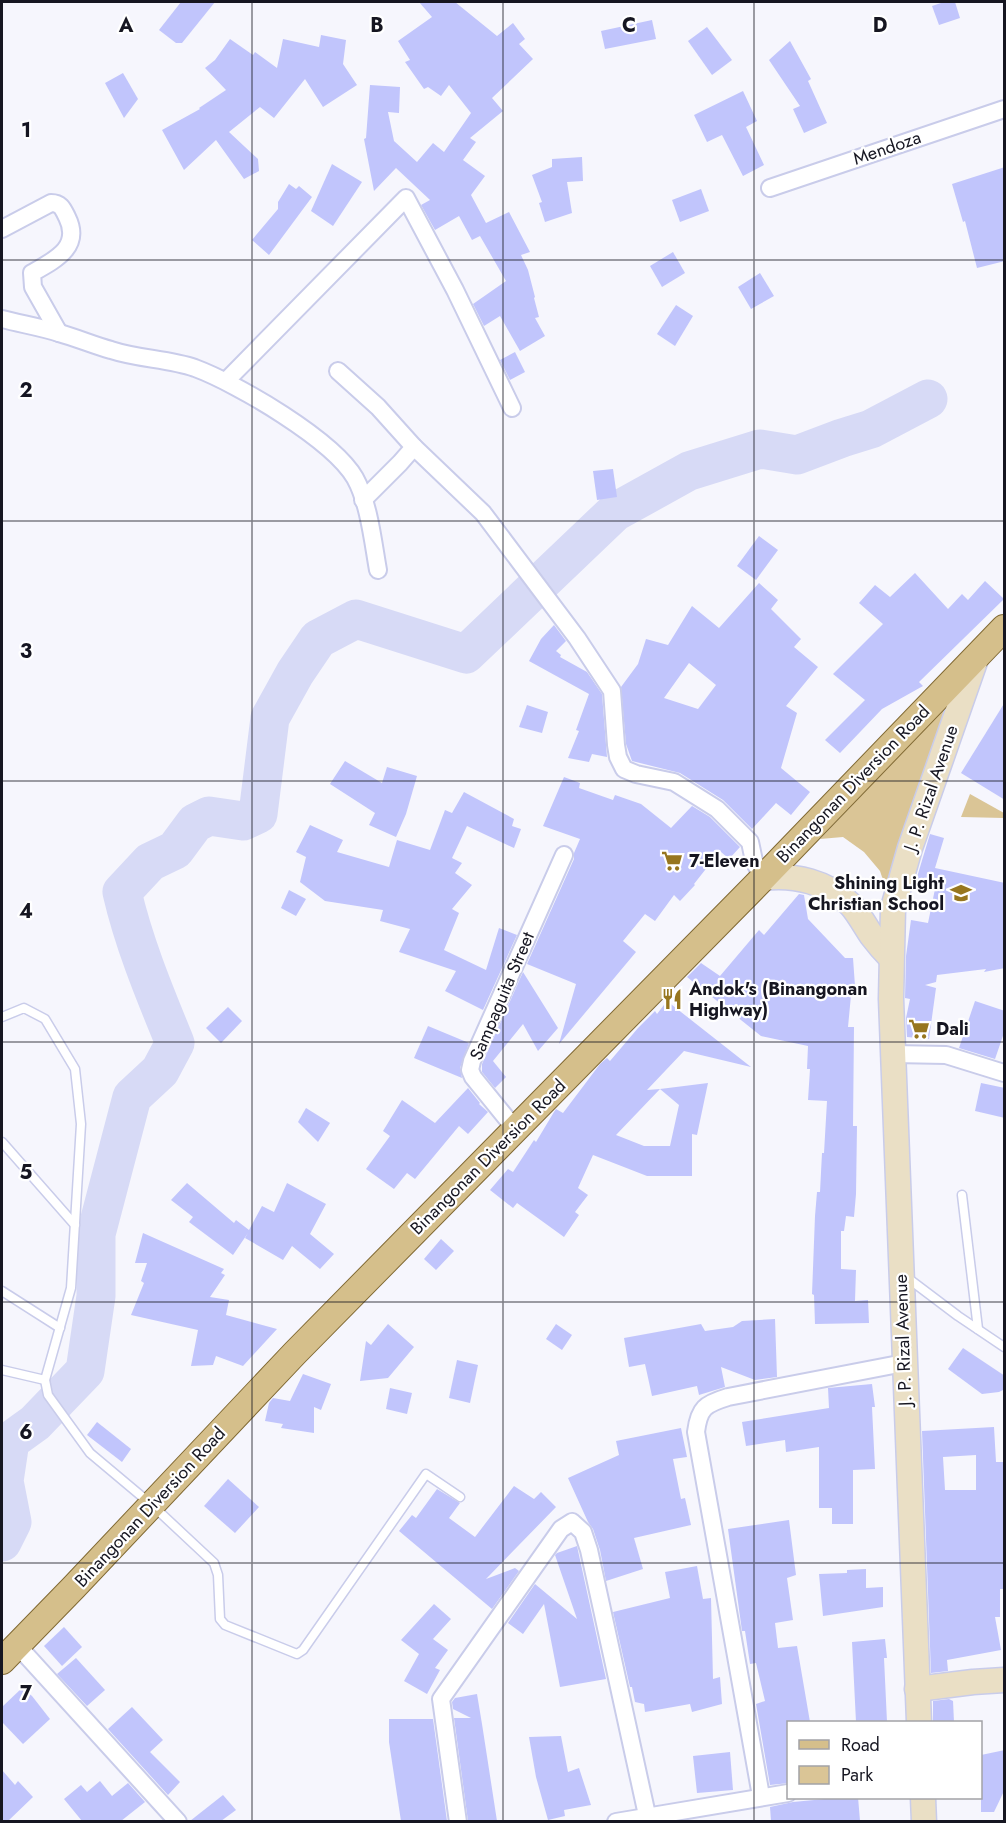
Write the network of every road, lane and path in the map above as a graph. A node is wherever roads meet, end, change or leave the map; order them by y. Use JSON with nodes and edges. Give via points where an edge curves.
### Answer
{"nodes":[{"id":1,"x":1005,"y":109,"type":"edge"},
{"id":2,"x":770,"y":188,"type":"dead end"},
{"id":3,"x":2,"y":229,"type":"edge"},
{"id":4,"x":2,"y":319,"type":"edge"},
{"id":5,"x":60,"y":333,"type":"junction"},
{"id":6,"x":338,"y":371,"type":"dead end"},
{"id":7,"x":226,"y":381,"type":"junction"},
{"id":8,"x":512,"y":408,"type":"dead end"},
{"id":9,"x":414,"y":447,"type":"junction"},
{"id":10,"x":363,"y":500,"type":"junction"},
{"id":11,"x":378,"y":570,"type":"dead end"},
{"id":12,"x":1005,"y":628,"type":"edge"},
{"id":13,"x":977,"y":656,"type":"junction"},
{"id":14,"x":564,"y":855,"type":"dead end"},
{"id":15,"x":763,"y":878,"type":"junction"},
{"id":16,"x":891,"y":958,"type":"junction"},
{"id":17,"x":2,"y":1017,"type":"edge"},
{"id":18,"x":892,"y":1054,"type":"junction"},
{"id":19,"x":1005,"y":1072,"type":"edge"},
{"id":20,"x":516,"y":1130,"type":"junction"},
{"id":21,"x":2,"y":1142,"type":"edge"},
{"id":22,"x":962,"y":1195,"type":"dead end"},
{"id":23,"x":75,"y":1225,"type":"junction"},
{"id":24,"x":900,"y":1272,"type":"junction"},
{"id":25,"x":2,"y":1291,"type":"edge"},
{"id":26,"x":60,"y":1328,"type":"junction"},
{"id":27,"x":978,"y":1329,"type":"junction"},
{"id":28,"x":1005,"y":1347,"type":"edge"},
{"id":29,"x":904,"y":1363,"type":"junction"},
{"id":30,"x":2,"y":1370,"type":"edge"},
{"id":31,"x":45,"y":1380,"type":"junction"},
{"id":32,"x":460,"y":1497,"type":"dead end"},
{"id":33,"x":152,"y":1505,"type":"junction"},
{"id":34,"x":9,"y":1653,"type":"edge"},
{"id":35,"x":1005,"y":1680,"type":"edge"},
{"id":36,"x":917,"y":1689,"type":"junction"},
{"id":37,"x":919,"y":1721,"type":"edge"},
{"id":38,"x":787,"y":1792,"type":"edge"},
{"id":39,"x":762,"y":1796,"type":"junction"},
{"id":40,"x":923,"y":1799,"type":"edge"},
{"id":41,"x":647,"y":1815,"type":"junction"},
{"id":42,"x":178,"y":1821,"type":"edge"},
{"id":43,"x":458,"y":1821,"type":"edge"},
{"id":44,"x":616,"y":1821,"type":"edge"},
{"id":45,"x":924,"y":1821,"type":"edge"}],
"edges":[{"from":1,"to":2,"type":"street","name":"Mendoza"},
{"from":3,"to":5,"type":"street","via":[[51,202],[62,206],[73,229],[70,243],[51,263],[32,273],[33,287]]},
{"from":4,"to":5,"type":"street"},
{"from":5,"to":7,"type":"street","via":[[113,351],[194,368]]},
{"from":6,"to":9,"type":"street"},
{"from":7,"to":8,"type":"street","via":[[405,198]]},
{"from":7,"to":10,"type":"street","via":[[327,446],[356,480]]},
{"from":9,"to":10,"type":"street"},
{"from":9,"to":15,"type":"street","via":[[483,513],[599,670],[612,691],[616,745],[624,769],[674,782],[717,809],[750,842]]},
{"from":10,"to":11,"type":"street"},
{"from":12,"to":13,"type":"main road","name":"Binangonan Diversion Road"},
{"from":13,"to":15,"type":"main road","name":"Binangonan Diversion Road"},
{"from":13,"to":16,"type":"main road","name":"J. P. Rizal Avenue","via":[[901,878],[893,908]]},
{"from":14,"to":20,"type":"street","name":"Sampaguita Street","via":[[470,1070]]},
{"from":15,"to":16,"type":"main road","via":[[805,880],[837,893],[852,906]]},
{"from":15,"to":20,"type":"main road","name":"Binangonan Diversion Road"},
{"from":16,"to":18,"type":"main road","name":"J. P. Rizal Avenue"},
{"from":17,"to":23,"type":"lane","via":[[24,1008],[45,1020],[75,1069],[81,1124]]},
{"from":18,"to":19,"type":"street","via":[[946,1055]]},
{"from":18,"to":24,"type":"main road","name":"J. P. Rizal Avenue"},
{"from":20,"to":33,"type":"main road","name":"Binangonan Diversion Road","via":[[295,1353]]},
{"from":21,"to":23,"type":"lane"},
{"from":22,"to":27,"type":"lane"},
{"from":23,"to":26,"type":"lane","via":[[71,1288]]},
{"from":24,"to":27,"type":"lane"},
{"from":24,"to":29,"type":"main road","name":"J. P. Rizal Avenue"},
{"from":25,"to":26,"type":"lane"},
{"from":26,"to":31,"type":"lane"},
{"from":27,"to":28,"type":"lane"},
{"from":29,"to":36,"type":"main road","name":"J. P. Rizal Avenue"},
{"from":29,"to":39,"type":"street","via":[[729,1396],[710,1402],[698,1414],[696,1432]]},
{"from":30,"to":31,"type":"lane"},
{"from":31,"to":33,"type":"lane","via":[[48,1395],[90,1454]]},
{"from":32,"to":33,"type":"lane","via":[[426,1474],[297,1654],[225,1625],[220,1619],[214,1563]]},
{"from":33,"to":34,"type":"main road","name":"Binangonan Diversion Road"},
{"from":34,"to":42,"type":"street"},
{"from":35,"to":36,"type":"main road"},
{"from":36,"to":37,"type":"main road","name":"J. P. Rizal Avenue"},
{"from":38,"to":39,"type":"street"},
{"from":39,"to":41,"type":"street"},
{"from":40,"to":45,"type":"main road"},
{"from":41,"to":43,"type":"street","via":[[589,1550],[583,1532],[572,1522],[561,1529],[441,1699]]},
{"from":41,"to":44,"type":"street"}]}
